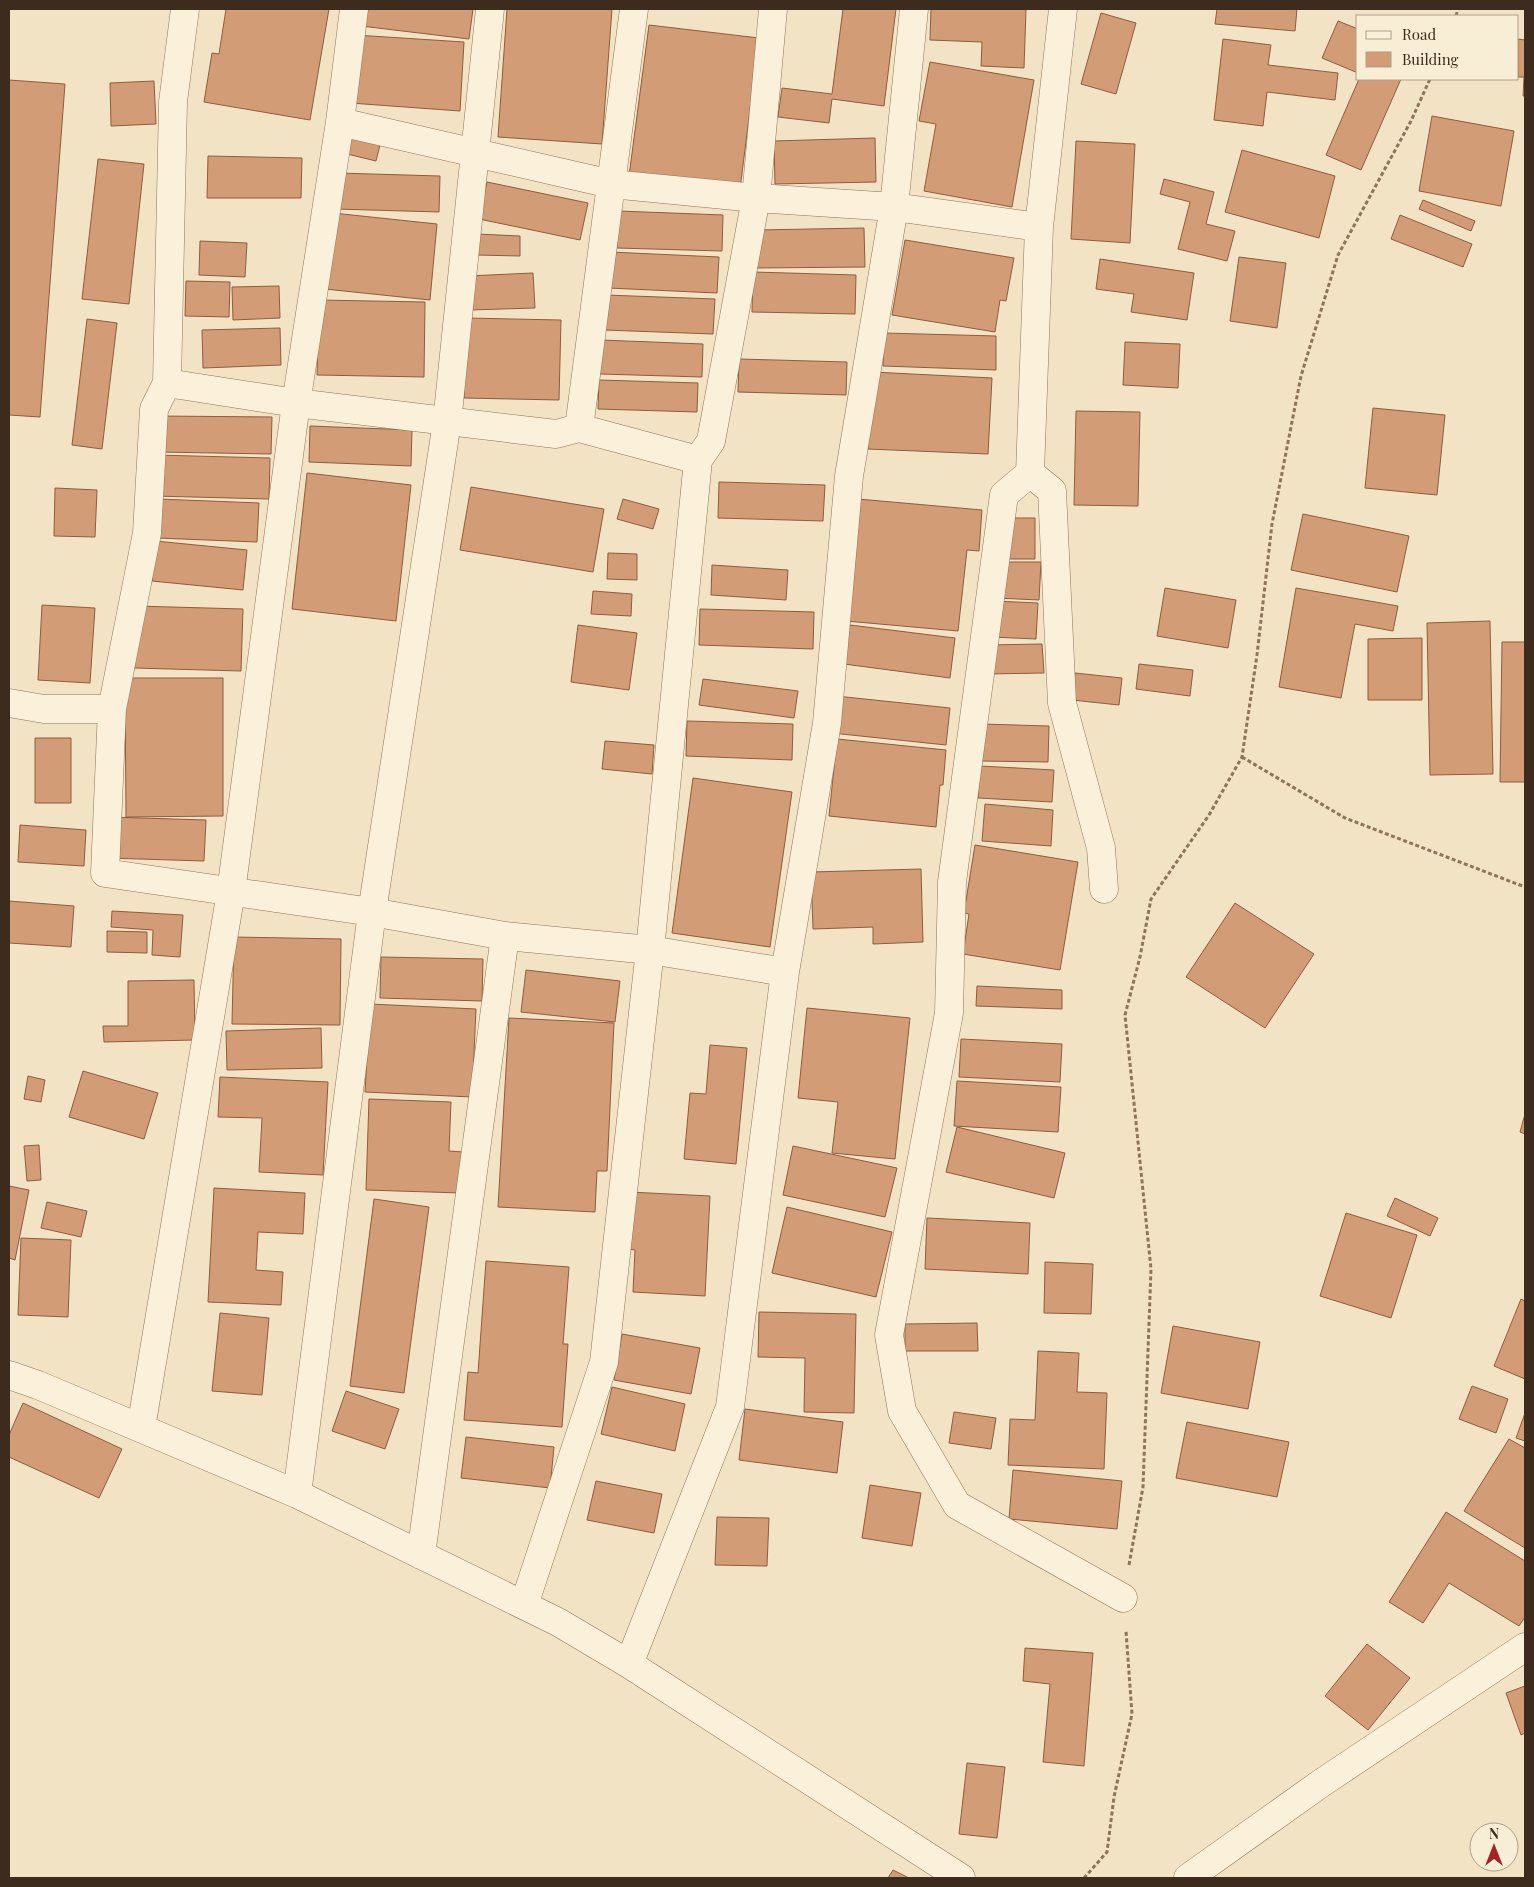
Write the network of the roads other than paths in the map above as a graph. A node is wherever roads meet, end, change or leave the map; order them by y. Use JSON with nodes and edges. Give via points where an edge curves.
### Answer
{"nodes":[{"id":1,"x":184,"y":9,"type":"edge"},
{"id":2,"x":354,"y":9,"type":"edge"},
{"id":3,"x":490,"y":9,"type":"edge"},
{"id":4,"x":634,"y":9,"type":"edge"},
{"id":5,"x":773,"y":9,"type":"edge"},
{"id":6,"x":914,"y":9,"type":"edge"},
{"id":7,"x":1064,"y":9,"type":"edge"},
{"id":8,"x":340,"y":122,"type":"junction"},
{"id":9,"x":476,"y":153,"type":"junction"},
{"id":10,"x":612,"y":184,"type":"junction"},
{"id":11,"x":756,"y":198,"type":"junction"},
{"id":12,"x":894,"y":207,"type":"junction"},
{"id":13,"x":1040,"y":227,"type":"junction"},
{"id":14,"x":167,"y":383,"type":"junction"},
{"id":15,"x":296,"y":402,"type":"junction"},
{"id":16,"x":447,"y":422,"type":"junction"},
{"id":17,"x":579,"y":428,"type":"junction"},
{"id":18,"x":698,"y":460,"type":"junction"},
{"id":19,"x":1030,"y":473,"type":"junction"},
{"id":20,"x":9,"y":703,"type":"edge"},
{"id":21,"x":112,"y":709,"type":"junction"},
{"id":22,"x":1104,"y":889,"type":"dead end"},
{"id":23,"x":231,"y":892,"type":"junction"},
{"id":24,"x":372,"y":912,"type":"junction"},
{"id":25,"x":505,"y":936,"type":"junction"},
{"id":26,"x":650,"y":950,"type":"junction"},
{"id":27,"x":785,"y":972,"type":"junction"},
{"id":28,"x":9,"y":1376,"type":"edge"},
{"id":29,"x":141,"y":1428,"type":"junction"},
{"id":30,"x":297,"y":1494,"type":"junction"},
{"id":31,"x":421,"y":1555,"type":"junction"},
{"id":32,"x":1123,"y":1598,"type":"road end"},
{"id":33,"x":524,"y":1606,"type":"junction"},
{"id":34,"x":1525,"y":1647,"type":"edge"},
{"id":35,"x":629,"y":1664,"type":"junction"},
{"id":36,"x":961,"y":1878,"type":"edge"},
{"id":37,"x":1188,"y":1878,"type":"edge"}],
"edges":[{"from":1,"to":14,"type":"street","via":[[173,102]]},
{"from":2,"to":8,"type":"street"},
{"from":3,"to":9,"type":"street"},
{"from":4,"to":10,"type":"street"},
{"from":5,"to":11,"type":"street"},
{"from":6,"to":12,"type":"street"},
{"from":7,"to":13,"type":"street"},
{"from":8,"to":9,"type":"street"},
{"from":8,"to":15,"type":"street"},
{"from":9,"to":10,"type":"street"},
{"from":9,"to":16,"type":"street"},
{"from":10,"to":11,"type":"street"},
{"from":10,"to":17,"type":"street"},
{"from":11,"to":12,"type":"street"},
{"from":11,"to":18,"type":"street","via":[[711,441]]},
{"from":12,"to":13,"type":"street"},
{"from":12,"to":27,"type":"street","via":[[849,476],[827,723]]},
{"from":13,"to":19,"type":"street"},
{"from":14,"to":15,"type":"street"},
{"from":14,"to":21,"type":"street","via":[[154,408],[148,534]]},
{"from":15,"to":16,"type":"street"},
{"from":15,"to":23,"type":"street"},
{"from":16,"to":17,"type":"street","via":[[556,434]]},
{"from":16,"to":24,"type":"street"},
{"from":17,"to":18,"type":"street"},
{"from":18,"to":26,"type":"street"},
{"from":19,"to":22,"type":"street","via":[[1052,491],[1062,703],[1101,848]]},
{"from":19,"to":32,"type":"street","via":[[1004,495],[952,882],[949,1013],[889,1335],[902,1412],[957,1504]]},
{"from":20,"to":21,"type":"street","via":[[44,709]]},
{"from":21,"to":23,"type":"street","via":[[106,873]]},
{"from":23,"to":24,"type":"street"},
{"from":23,"to":29,"type":"street"},
{"from":24,"to":25,"type":"street"},
{"from":24,"to":30,"type":"street"},
{"from":25,"to":26,"type":"street"},
{"from":25,"to":31,"type":"street"},
{"from":26,"to":27,"type":"street"},
{"from":26,"to":33,"type":"street","via":[[604,1362]]},
{"from":27,"to":35,"type":"street","via":[[730,1407]]},
{"from":28,"to":29,"type":"street"},
{"from":29,"to":30,"type":"street"},
{"from":30,"to":31,"type":"street"},
{"from":31,"to":33,"type":"street"},
{"from":33,"to":35,"type":"street"},
{"from":34,"to":37,"type":"street","via":[[1320,1784]]},
{"from":35,"to":36,"type":"street"}]}
